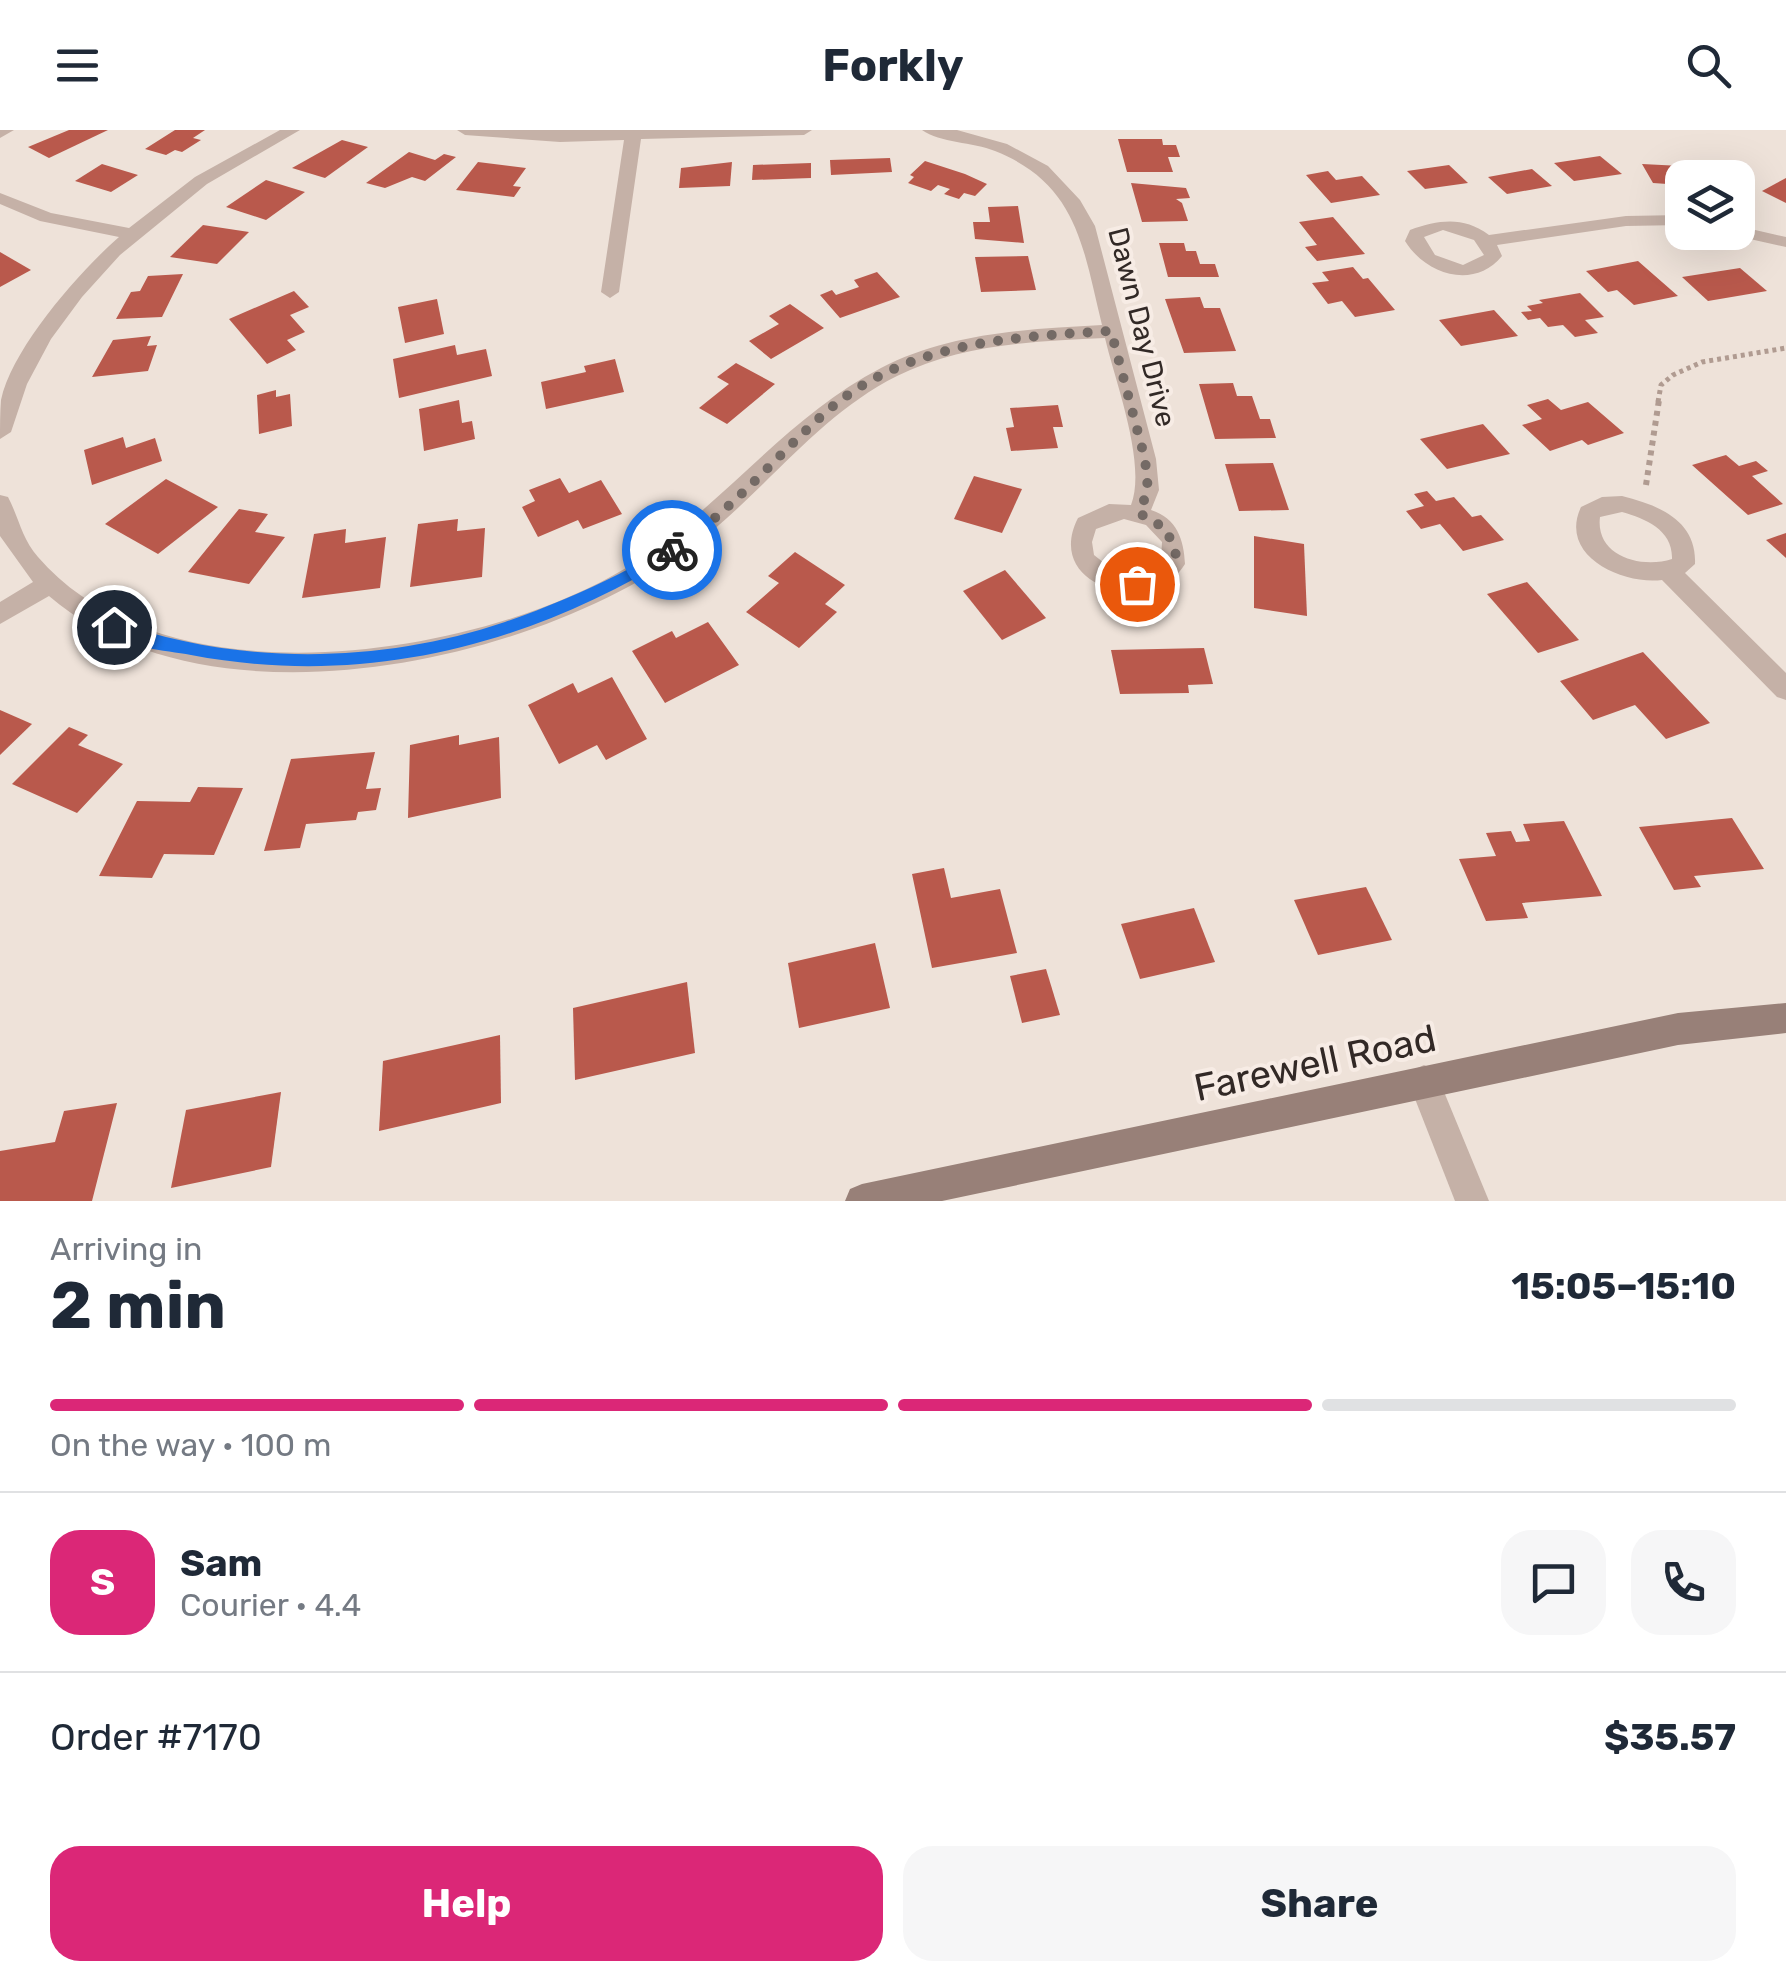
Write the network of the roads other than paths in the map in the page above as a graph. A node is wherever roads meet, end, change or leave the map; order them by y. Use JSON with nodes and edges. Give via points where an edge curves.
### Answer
{"nodes":[{"id":1,"x":292,"y":130,"type":"edge"},
{"id":2,"x":464,"y":130,"type":"edge"},
{"id":3,"x":804,"y":130,"type":"edge"},
{"id":4,"x":930,"y":130,"type":"edge"},
{"id":5,"x":634,"y":133,"type":"edge"},
{"id":6,"x":0,"y":198,"type":"edge"},
{"id":7,"x":1665,"y":220,"type":"edge"},
{"id":8,"x":131,"y":234,"type":"junction"},
{"id":9,"x":1755,"y":234,"type":"edge"},
{"id":10,"x":1487,"y":242,"type":"dead end"},
{"id":11,"x":1786,"y":242,"type":"edge"},
{"id":12,"x":610,"y":292,"type":"dead end"},
{"id":13,"x":1111,"y":331,"type":"junction"},
{"id":14,"x":0,"y":432,"type":"edge"},
{"id":15,"x":0,"y":504,"type":"edge"},
{"id":16,"x":1139,"y":513,"type":"dead end"},
{"id":17,"x":1670,"y":572,"type":"junction"},
{"id":18,"x":50,"y":584,"type":"junction"},
{"id":19,"x":0,"y":614,"type":"edge"},
{"id":20,"x":1786,"y":689,"type":"edge"},
{"id":21,"x":1786,"y":1018,"type":"edge"},
{"id":22,"x":1424,"y":1081,"type":"junction"},
{"id":23,"x":862,"y":1201,"type":"edge"},
{"id":24,"x":1472,"y":1201,"type":"edge"}],
"edges":[{"from":1,"to":8,"type":"street","via":[[212,174]]},
{"from":2,"to":5,"type":"street","via":[[520,136]]},
{"from":3,"to":5,"type":"street"},
{"from":4,"to":13,"type":"street","name":"Dawn Day Drive","via":[[1018,154],[1064,187],[1086,226]]},
{"from":5,"to":12,"type":"street"},
{"from":6,"to":8,"type":"street","via":[[46,218]]},
{"from":7,"to":10,"type":"street"},
{"from":8,"to":14,"type":"street","via":[[38,346]]},
{"from":9,"to":11,"type":"street"},
{"from":13,"to":16,"type":"street","name":"Dawn Day Drive","via":[[1145,459],[1148,490]]},
{"from":13,"to":18,"type":"street","via":[[1006,337],[893,369],[827,411],[678,545],[570,604],[451,645],[318,660],[196,652],[136,638]]},
{"from":15,"to":18,"type":"street","via":[[17,546]]},
{"from":17,"to":17,"type":"street","via":[[1683,564],[1679,534],[1644,509],[1602,505],[1588,513],[1590,542],[1605,558],[1626,570]]},
{"from":17,"to":20,"type":"street"},
{"from":18,"to":19,"type":"street"},
{"from":21,"to":22,"type":"street","name":"Farewell Road","via":[[1678,1030]]},
{"from":22,"to":23,"type":"street","name":"Farewell Road"},
{"from":22,"to":24,"type":"street"}]}
